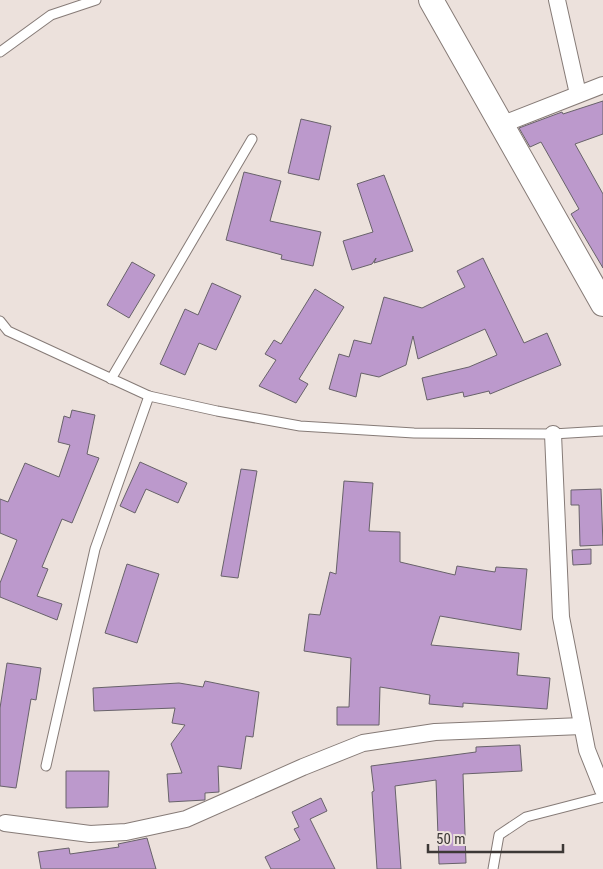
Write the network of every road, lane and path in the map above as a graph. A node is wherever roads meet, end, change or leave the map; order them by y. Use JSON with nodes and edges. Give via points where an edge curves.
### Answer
{"nodes":[{"id":1,"x":96,"y":0,"type":"edge"},
{"id":2,"x":431,"y":0,"type":"edge"},
{"id":3,"x":557,"y":0,"type":"edge"},
{"id":4,"x":0,"y":52,"type":"edge"},
{"id":5,"x":603,"y":85,"type":"edge"},
{"id":6,"x":578,"y":94,"type":"junction"},
{"id":7,"x":503,"y":124,"type":"junction"},
{"id":8,"x":252,"y":139,"type":"dead end"},
{"id":9,"x":603,"y":304,"type":"edge"},
{"id":10,"x":0,"y":321,"type":"edge"},
{"id":11,"x":4,"y":329,"type":"edge"},
{"id":12,"x":112,"y":379,"type":"junction"},
{"id":13,"x":149,"y":396,"type":"junction"},
{"id":14,"x":603,"y":431,"type":"edge"},
{"id":15,"x":553,"y":434,"type":"junction"},
{"id":16,"x":582,"y":726,"type":"junction"},
{"id":17,"x":46,"y":766,"type":"dead end"},
{"id":18,"x":603,"y":790,"type":"edge"},
{"id":19,"x":603,"y":797,"type":"edge"},
{"id":20,"x":5,"y":823,"type":"dead end"},
{"id":21,"x":494,"y":869,"type":"edge"}],
"edges":[{"from":1,"to":4,"type":"lane","via":[[51,15]]},
{"from":2,"to":7,"type":"street"},
{"from":3,"to":6,"type":"street"},
{"from":5,"to":6,"type":"street"},
{"from":6,"to":7,"type":"street"},
{"from":7,"to":9,"type":"street"},
{"from":8,"to":12,"type":"lane"},
{"from":10,"to":11,"type":"lane"},
{"from":11,"to":12,"type":"lane"},
{"from":12,"to":13,"type":"lane"},
{"from":13,"to":15,"type":"lane","via":[[300,426],[414,433]]},
{"from":13,"to":17,"type":"lane","via":[[95,549]]},
{"from":14,"to":15,"type":"lane"},
{"from":15,"to":16,"type":"street","via":[[562,616]]},
{"from":16,"to":18,"type":"street","via":[[587,750]]},
{"from":16,"to":20,"type":"street","via":[[435,732],[363,743],[186,818],[126,832],[90,834]]},
{"from":19,"to":21,"type":"lane","via":[[526,817],[499,835]]}]}
